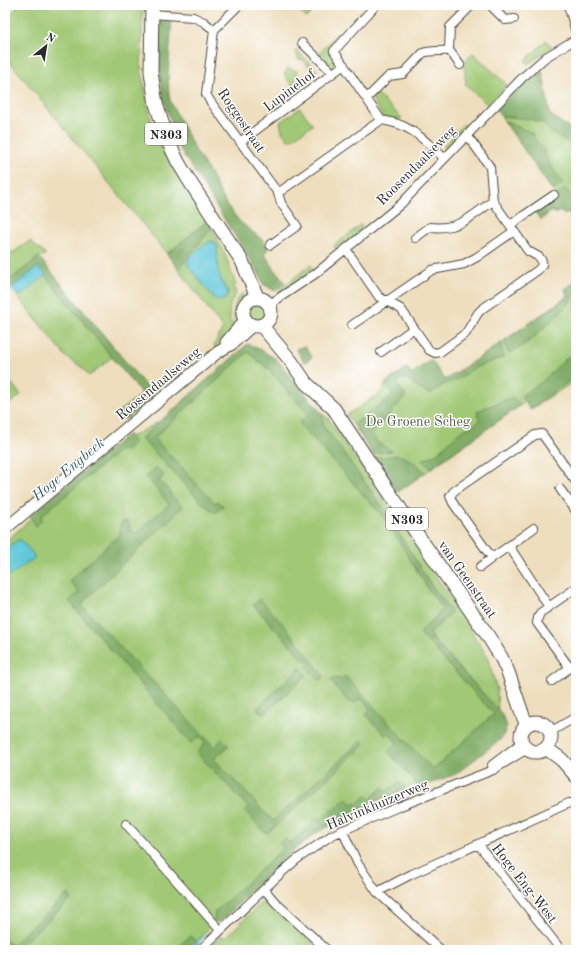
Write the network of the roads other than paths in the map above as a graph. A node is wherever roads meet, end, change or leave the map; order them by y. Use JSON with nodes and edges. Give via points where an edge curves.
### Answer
{"nodes":[{"id":1,"x":239,"y":5,"type":"edge"},
{"id":2,"x":376,"y":5,"type":"edge"},
{"id":3,"x":472,"y":5,"type":"edge"},
{"id":4,"x":490,"y":5,"type":"edge"},
{"id":5,"x":568,"y":5,"type":"edge"},
{"id":6,"x":152,"y":9,"type":"edge"},
{"id":7,"x":514,"y":19,"type":"dead end"},
{"id":8,"x":214,"y":30,"type":"junction"},
{"id":9,"x":576,"y":32,"type":"edge"},
{"id":10,"x":576,"y":39,"type":"edge"},
{"id":11,"x":302,"y":43,"type":"dead end"},
{"id":12,"x":449,"y":50,"type":"junction"},
{"id":13,"x":344,"y":65,"type":"junction"},
{"id":14,"x":460,"y":65,"type":"dead end"},
{"id":15,"x":333,"y":73,"type":"junction"},
{"id":16,"x":368,"y":98,"type":"junction"},
{"id":17,"x":381,"y":120,"type":"junction"},
{"id":18,"x":467,"y":135,"type":"junction"},
{"id":19,"x":240,"y":142,"type":"junction"},
{"id":20,"x":444,"y":158,"type":"junction"},
{"id":21,"x":278,"y":193,"type":"junction"},
{"id":22,"x":554,"y":195,"type":"dead end"},
{"id":23,"x":493,"y":201,"type":"junction"},
{"id":24,"x":512,"y":228,"type":"junction"},
{"id":25,"x":415,"y":238,"type":"dead end"},
{"id":26,"x":270,"y":245,"type":"dead end"},
{"id":27,"x":346,"y":249,"type":"junction"},
{"id":28,"x":253,"y":298,"type":"junction"},
{"id":29,"x":386,"y":302,"type":"junction"},
{"id":30,"x":270,"y":304,"type":"junction"},
{"id":31,"x":257,"y":323,"type":"junction"},
{"id":32,"x":352,"y":325,"type":"dead end"},
{"id":33,"x":414,"y":328,"type":"junction"},
{"id":34,"x":381,"y":352,"type":"dead end"},
{"id":35,"x":576,"y":482,"type":"edge"},
{"id":36,"x":560,"y":489,"type":"dead end"},
{"id":37,"x":576,"y":511,"type":"edge"},
{"id":38,"x":534,"y":528,"type":"dead end"},
{"id":39,"x":5,"y":529,"type":"edge"},
{"id":40,"x":509,"y":546,"type":"junction"},
{"id":41,"x":492,"y":558,"type":"junction"},
{"id":42,"x":480,"y":567,"type":"dead end"},
{"id":43,"x":576,"y":588,"type":"edge"},
{"id":44,"x":549,"y":607,"type":"junction"},
{"id":45,"x":573,"y":666,"type":"edge"},
{"id":46,"x":552,"y":681,"type":"dead end"},
{"id":47,"x":576,"y":718,"type":"edge"},
{"id":48,"x":530,"y":724,"type":"junction"},
{"id":49,"x":549,"y":740,"type":"junction"},
{"id":50,"x":524,"y":746,"type":"junction"},
{"id":51,"x":576,"y":769,"type":"edge"},
{"id":52,"x":576,"y":776,"type":"edge"},
{"id":53,"x":576,"y":803,"type":"edge"},
{"id":54,"x":126,"y":824,"type":"dead end"},
{"id":55,"x":342,"y":830,"type":"junction"},
{"id":56,"x":478,"y":844,"type":"junction"},
{"id":57,"x":264,"y":889,"type":"junction"},
{"id":58,"x":377,"y":892,"type":"junction"},
{"id":59,"x":220,"y":930,"type":"junction"},
{"id":60,"x":200,"y":950,"type":"edge"},
{"id":61,"x":327,"y":950,"type":"edge"},
{"id":62,"x":441,"y":950,"type":"edge"},
{"id":63,"x":561,"y":950,"type":"edge"}],
"edges":[{"from":1,"to":8,"type":"street"},
{"from":2,"to":13,"type":"street","via":[[334,51]]},
{"from":3,"to":12,"type":"street","via":[[450,27]]},
{"from":4,"to":7,"type":"street","via":[[505,20]]},
{"from":5,"to":9,"type":"street"},
{"from":6,"to":8,"type":"street","via":[[193,17]]},
{"from":6,"to":28,"type":"main road","number":"N303","via":[[151,72],[161,121],[178,162],[232,247]]},
{"from":8,"to":19,"type":"street","name":"Roggestraat","via":[[206,94]]},
{"from":10,"to":18,"type":"street","name":"Roosendaalseweg","via":[[546,57],[523,77]]},
{"from":11,"to":15,"type":"street","name":"Lupinehof"},
{"from":12,"to":14,"type":"street"},
{"from":12,"to":16,"type":"street","via":[[423,53],[403,74],[389,76]]},
{"from":13,"to":15,"type":"street","name":"Lupinehof"},
{"from":13,"to":16,"type":"street"},
{"from":15,"to":19,"type":"street","name":"Lupinehof"},
{"from":16,"to":17,"type":"street"},
{"from":17,"to":20,"type":"street","via":[[412,130]]},
{"from":17,"to":21,"type":"street"},
{"from":18,"to":20,"type":"street","name":"Roosendaalseweg"},
{"from":18,"to":23,"type":"street","via":[[490,167]]},
{"from":19,"to":21,"type":"street","name":"Roggestraat"},
{"from":20,"to":27,"type":"street","name":"Roosendaalseweg","via":[[401,204]]},
{"from":21,"to":26,"type":"street","name":"Roggestraat","via":[[281,203],[297,226]]},
{"from":22,"to":24,"type":"street"},
{"from":23,"to":24,"type":"street"},
{"from":23,"to":25,"type":"street","via":[[452,227],[430,227]]},
{"from":24,"to":29,"type":"street","via":[[477,257],[464,264],[432,270]]},
{"from":24,"to":33,"type":"street","via":[[528,251],[542,261],[541,268],[482,309],[466,333],[440,352],[429,350]]},
{"from":27,"to":29,"type":"street","via":[[379,297]]},
{"from":27,"to":30,"type":"street","name":"Roosendaalseweg","via":[[302,284]]},
{"from":28,"to":30,"type":"main road","via":[[264,299]]},
{"from":28,"to":31,"type":"main road","via":[[244,304],[242,310],[243,315]]},
{"from":29,"to":32,"type":"street"},
{"from":29,"to":33,"type":"street","via":[[401,309]]},
{"from":30,"to":31,"type":"main road","via":[[271,313]]},
{"from":31,"to":39,"type":"street","name":"Roosendaalseweg","via":[[218,352]]},
{"from":31,"to":48,"type":"main road","name":"van Geenstraat","number":"N303","via":[[291,361],[311,389],[334,410],[354,439],[501,657],[527,708]]},
{"from":33,"to":34,"type":"street"},
{"from":35,"to":41,"type":"street","via":[[542,434],[536,435],[454,491],[450,496],[452,503]]},
{"from":36,"to":37,"type":"street"},
{"from":38,"to":40,"type":"street"},
{"from":40,"to":41,"type":"street"},
{"from":40,"to":44,"type":"street"},
{"from":41,"to":42,"type":"street"},
{"from":43,"to":44,"type":"street"},
{"from":44,"to":45,"type":"street","via":[[540,613],[537,623]]},
{"from":45,"to":46,"type":"street"},
{"from":47,"to":49,"type":"street"},
{"from":48,"to":49,"type":"main road","via":[[542,724],[546,727]]},
{"from":48,"to":50,"type":"main road","via":[[522,731],[520,737]]},
{"from":49,"to":50,"type":"main road","via":[[537,752]]},
{"from":49,"to":51,"type":"main road","via":[[563,750]]},
{"from":49,"to":52,"type":"main road"},
{"from":50,"to":55,"type":"street","name":"Halvinkhuizerweg","via":[[479,775]]},
{"from":53,"to":56,"type":"street","via":[[569,802]]},
{"from":54,"to":59,"type":"street"},
{"from":55,"to":57,"type":"street","name":"Halvinkhuizerweg","via":[[296,860]]},
{"from":55,"to":58,"type":"street","via":[[358,864]]},
{"from":56,"to":58,"type":"street","name":"Hoge Eng-West"},
{"from":56,"to":63,"type":"street","name":"Hoge Eng-West"},
{"from":57,"to":59,"type":"street","name":"Halvinkhuizerweg"},
{"from":57,"to":61,"type":"street"},
{"from":58,"to":62,"type":"street"},
{"from":59,"to":60,"type":"street","name":"Halvinkhuizerweg"}]}
